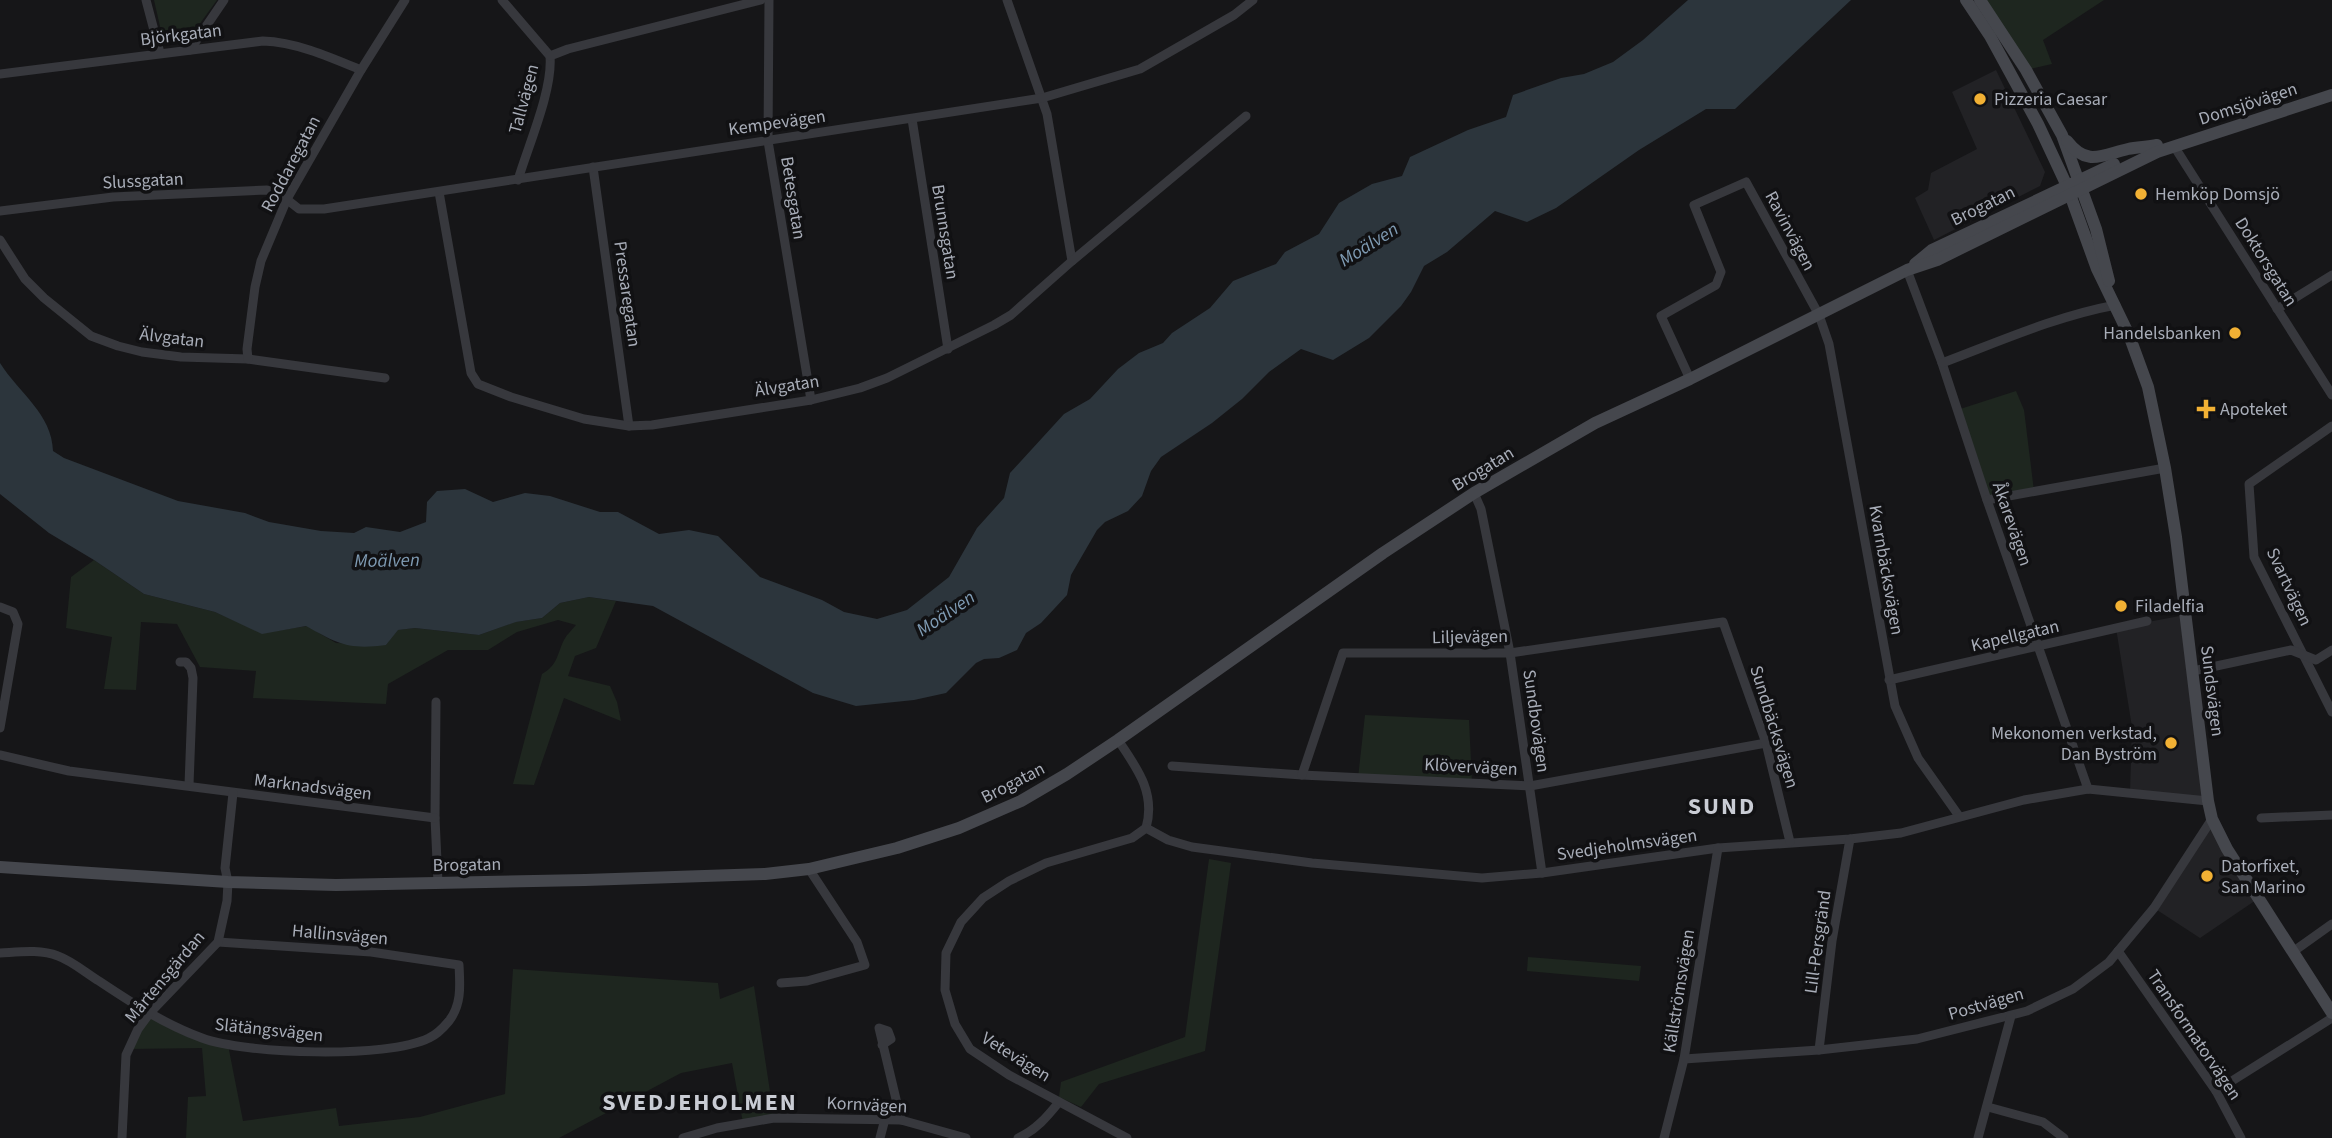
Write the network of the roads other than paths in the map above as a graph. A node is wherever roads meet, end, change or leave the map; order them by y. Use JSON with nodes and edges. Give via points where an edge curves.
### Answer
{"nodes":[{"id":1,"x":146,"y":0,"type":"edge"},
{"id":2,"x":224,"y":0,"type":"edge"},
{"id":3,"x":405,"y":0,"type":"edge"},
{"id":4,"x":502,"y":0,"type":"edge"},
{"id":5,"x":761,"y":0,"type":"edge"},
{"id":6,"x":769,"y":0,"type":"edge"},
{"id":7,"x":1007,"y":0,"type":"edge"},
{"id":8,"x":1252,"y":0,"type":"edge"},
{"id":9,"x":1966,"y":0,"type":"edge"},
{"id":10,"x":1980,"y":0,"type":"edge"},
{"id":11,"x":190,"y":50,"type":"junction"},
{"id":12,"x":160,"y":53,"type":"junction"},
{"id":13,"x":551,"y":56,"type":"junction"},
{"id":14,"x":361,"y":70,"type":"junction"},
{"id":15,"x":0,"y":74,"type":"edge"},
{"id":16,"x":2332,"y":96,"type":"edge"},
{"id":17,"x":1042,"y":98,"type":"junction"},
{"id":18,"x":1246,"y":116,"type":"dead end"},
{"id":19,"x":912,"y":120,"type":"junction"},
{"id":20,"x":2062,"y":135,"type":"junction"},
{"id":21,"x":768,"y":141,"type":"junction"},
{"id":22,"x":2157,"y":145,"type":"junction"},
{"id":23,"x":2174,"y":146,"type":"junction"},
{"id":24,"x":593,"y":167,"type":"junction"},
{"id":25,"x":517,"y":180,"type":"junction"},
{"id":26,"x":2074,"y":188,"type":"junction"},
{"id":27,"x":439,"y":192,"type":"junction"},
{"id":28,"x":287,"y":199,"type":"junction"},
{"id":29,"x":0,"y":211,"type":"edge"},
{"id":30,"x":0,"y":240,"type":"edge"},
{"id":31,"x":1072,"y":261,"type":"junction"},
{"id":32,"x":1908,"y":270,"type":"junction"},
{"id":33,"x":2332,"y":275,"type":"edge"},
{"id":34,"x":2116,"y":305,"type":"junction"},
{"id":35,"x":2277,"y":309,"type":"junction"},
{"id":36,"x":1819,"y":315,"type":"junction"},
{"id":37,"x":948,"y":349,"type":"junction"},
{"id":38,"x":248,"y":359,"type":"junction"},
{"id":39,"x":1942,"y":363,"type":"junction"},
{"id":40,"x":385,"y":378,"type":"dead end"},
{"id":41,"x":1690,"y":379,"type":"junction"},
{"id":42,"x":2332,"y":395,"type":"edge"},
{"id":43,"x":810,"y":400,"type":"junction"},
{"id":44,"x":629,"y":426,"type":"junction"},
{"id":45,"x":2332,"y":426,"type":"edge"},
{"id":46,"x":2165,"y":468,"type":"junction"},
{"id":47,"x":1474,"y":493,"type":"junction"},
{"id":48,"x":1987,"y":500,"type":"junction"},
{"id":49,"x":0,"y":607,"type":"edge"},
{"id":50,"x":2147,"y":621,"type":"dead end"},
{"id":51,"x":1723,"y":622,"type":"joint"},
{"id":52,"x":2039,"y":647,"type":"junction"},
{"id":53,"x":2332,"y":650,"type":"edge"},
{"id":54,"x":1510,"y":653,"type":"junction"},
{"id":55,"x":2304,"y":656,"type":"junction"},
{"id":56,"x":180,"y":662,"type":"dead end"},
{"id":57,"x":2193,"y":671,"type":"junction"},
{"id":58,"x":1889,"y":680,"type":"junction"},
{"id":59,"x":436,"y":702,"type":"dead end"},
{"id":60,"x":2332,"y":712,"type":"edge"},
{"id":61,"x":0,"y":728,"type":"edge"},
{"id":62,"x":1118,"y":740,"type":"junction"},
{"id":63,"x":1766,"y":743,"type":"junction"},
{"id":64,"x":0,"y":755,"type":"edge"},
{"id":65,"x":1172,"y":766,"type":"dead end"},
{"id":66,"x":1302,"y":775,"type":"junction"},
{"id":67,"x":189,"y":785,"type":"junction"},
{"id":68,"x":1530,"y":786,"type":"junction"},
{"id":69,"x":2088,"y":789,"type":"junction"},
{"id":70,"x":233,"y":793,"type":"junction"},
{"id":71,"x":2208,"y":801,"type":"junction"},
{"id":72,"x":2332,"y":815,"type":"edge"},
{"id":73,"x":1959,"y":816,"type":"junction"},
{"id":74,"x":435,"y":818,"type":"junction"},
{"id":75,"x":2261,"y":818,"type":"dead end"},
{"id":76,"x":2212,"y":819,"type":"junction"},
{"id":77,"x":1146,"y":828,"type":"junction"},
{"id":78,"x":1850,"y":839,"type":"junction"},
{"id":79,"x":1790,"y":842,"type":"junction"},
{"id":80,"x":1718,"y":848,"type":"junction"},
{"id":81,"x":0,"y":867,"type":"edge"},
{"id":82,"x":809,"y":869,"type":"junction"},
{"id":83,"x":1542,"y":873,"type":"junction"},
{"id":84,"x":228,"y":882,"type":"junction"},
{"id":85,"x":438,"y":883,"type":"junction"},
{"id":86,"x":2332,"y":925,"type":"edge"},
{"id":87,"x":218,"y":942,"type":"junction"},
{"id":88,"x":2118,"y":951,"type":"junction"},
{"id":89,"x":2294,"y":951,"type":"junction"},
{"id":90,"x":0,"y":953,"type":"edge"},
{"id":91,"x":459,"y":965,"type":"joint"},
{"id":92,"x":782,"y":983,"type":"dead end"},
{"id":93,"x":149,"y":1014,"type":"junction"},
{"id":94,"x":2011,"y":1016,"type":"junction"},
{"id":95,"x":2332,"y":1016,"type":"edge"},
{"id":96,"x":882,"y":1045,"type":"dead end"},
{"id":97,"x":1819,"y":1050,"type":"junction"},
{"id":98,"x":1684,"y":1059,"type":"junction"},
{"id":99,"x":2216,"y":1091,"type":"junction"},
{"id":100,"x":1059,"y":1102,"type":"junction"},
{"id":101,"x":1988,"y":1107,"type":"junction"},
{"id":102,"x":885,"y":1119,"type":"junction"},
{"id":103,"x":901,"y":1120,"type":"junction"},
{"id":104,"x":122,"y":1138,"type":"edge"},
{"id":105,"x":683,"y":1138,"type":"edge"},
{"id":106,"x":880,"y":1138,"type":"edge"},
{"id":107,"x":966,"y":1138,"type":"edge"},
{"id":108,"x":1018,"y":1138,"type":"edge"},
{"id":109,"x":1127,"y":1138,"type":"edge"},
{"id":110,"x":1664,"y":1138,"type":"edge"},
{"id":111,"x":1978,"y":1138,"type":"edge"},
{"id":112,"x":2064,"y":1138,"type":"edge"},
{"id":113,"x":2241,"y":1138,"type":"edge"}],
"edges":[{"from":1,"to":12,"type":"street"},
{"from":2,"to":11,"type":"street"},
{"from":3,"to":14,"type":"street","name":"Roddaregatan"},
{"from":4,"to":13,"type":"street","name":"Tallvägen"},
{"from":5,"to":13,"type":"street"},
{"from":6,"to":21,"type":"street","name":"Betesgatan"},
{"from":7,"to":17,"type":"street"},
{"from":8,"to":17,"type":"street","name":"Kempevägen","via":[[1140,69]]},
{"from":9,"to":26,"type":"main road"},
{"from":10,"to":20,"type":"main road"},
{"from":11,"to":12,"type":"street","name":"Björkgatan"},
{"from":11,"to":14,"type":"street","name":"Björkgatan","via":[[277,41]]},
{"from":12,"to":15,"type":"street","name":"Björkgatan"},
{"from":13,"to":25,"type":"street","name":"Tallvägen","via":[[545,95]]},
{"from":14,"to":28,"type":"street","name":"Roddaregatan"},
{"from":16,"to":23,"type":"main road","name":"Domsjövägen"},
{"from":17,"to":19,"type":"street","name":"Kempevägen"},
{"from":17,"to":31,"type":"street"},
{"from":18,"to":31,"type":"street","name":"Älvgatan"},
{"from":19,"to":21,"type":"street","name":"Kempevägen"},
{"from":19,"to":37,"type":"street","name":"Brunnsgatan"},
{"from":20,"to":22,"type":"main road","via":[[2088,158]]},
{"from":20,"to":26,"type":"main road"},
{"from":21,"to":24,"type":"street","name":"Kempevägen"},
{"from":21,"to":43,"type":"street","name":"Betesgatan"},
{"from":22,"to":23,"type":"main road","name":"Domsjövägen"},
{"from":22,"to":26,"type":"main road","name":"Domsjövägen"},
{"from":23,"to":26,"type":"main road","name":"Domsjövägen"},
{"from":23,"to":35,"type":"street","name":"Doktorsgatan"},
{"from":24,"to":25,"type":"street","name":"Kempevägen"},
{"from":24,"to":44,"type":"street","name":"Pressaregatan"},
{"from":25,"to":27,"type":"street","name":"Kempevägen"},
{"from":26,"to":32,"type":"main road","name":"Brogatan","via":[[1937,260]]},
{"from":26,"to":34,"type":"main road","name":"Sundsvägen","via":[[2096,229]]},
{"from":27,"to":28,"type":"street","name":"Kempevägen","via":[[304,210]]},
{"from":27,"to":44,"type":"street","name":"Älvgatan","via":[[471,373],[478,384],[584,419]]},
{"from":28,"to":29,"type":"street","name":"Slussgatan","via":[[267,190],[113,197]]},
{"from":28,"to":38,"type":"street","name":"Roddaregatan","via":[[261,261]]},
{"from":30,"to":38,"type":"street","name":"Älvgatan","via":[[25,279],[91,336],[142,352]]},
{"from":31,"to":37,"type":"street","name":"Älvgatan","via":[[1011,315]]},
{"from":32,"to":36,"type":"main road","name":"Brogatan"},
{"from":32,"to":39,"type":"street","name":"Åkarevägen"},
{"from":33,"to":35,"type":"street"},
{"from":34,"to":39,"type":"street"},
{"from":34,"to":46,"type":"main road","name":"Sundsvägen","via":[[2148,387]]},
{"from":35,"to":42,"type":"street","name":"Doktorsgatan"},
{"from":36,"to":41,"type":"main road","name":"Brogatan"},
{"from":36,"to":41,"type":"street","name":"Ravinvägen","via":[[1746,182],[1694,205],[1721,272],[1716,285],[1661,316]]},
{"from":36,"to":58,"type":"street","name":"Kvarnbäcksvägen","via":[[1829,344]]},
{"from":37,"to":43,"type":"street","name":"Älvgatan","via":[[874,384]]},
{"from":38,"to":40,"type":"street","name":"Älvgatan"},
{"from":39,"to":48,"type":"street","name":"Åkarevägen"},
{"from":41,"to":47,"type":"main road","name":"Brogatan","via":[[1595,423]]},
{"from":43,"to":44,"type":"street","name":"Älvgatan"},
{"from":45,"to":55,"type":"street","name":"Svartvägen","via":[[2249,484],[2254,557]]},
{"from":46,"to":48,"type":"street"},
{"from":46,"to":57,"type":"main road","name":"Sundsvägen"},
{"from":47,"to":54,"type":"street","name":"Sundbovägen"},
{"from":47,"to":62,"type":"main road","name":"Brogatan"},
{"from":48,"to":52,"type":"street","name":"Åkarevägen"},
{"from":49,"to":61,"type":"street","via":[[13,612],[18,624]]},
{"from":50,"to":52,"type":"street","name":"Kapellgatan"},
{"from":51,"to":54,"type":"street","name":"Liljevägen"},
{"from":51,"to":63,"type":"street","name":"Sundbäcksvägen"},
{"from":52,"to":58,"type":"street","name":"Kapellgatan"},
{"from":52,"to":69,"type":"street","name":"Åkarevägen"},
{"from":53,"to":55,"type":"street","via":[[2316,660]]},
{"from":54,"to":66,"type":"street","name":"Liljevägen","via":[[1343,653]]},
{"from":54,"to":68,"type":"street","name":"Sundbovägen"},
{"from":55,"to":57,"type":"street","via":[[2291,650]]},
{"from":55,"to":60,"type":"street","name":"Svartvägen"},
{"from":56,"to":67,"type":"street","via":[[191,668],[193,678]]},
{"from":57,"to":71,"type":"main road","name":"Sundsvägen"},
{"from":58,"to":73,"type":"street","name":"Kvarnbäcksvägen","via":[[1913,750]]},
{"from":59,"to":74,"type":"street"},
{"from":62,"to":77,"type":"street","via":[[1148,794]]},
{"from":62,"to":82,"type":"main road","name":"Brogatan","via":[[1021,801],[959,828]]},
{"from":63,"to":68,"type":"street","name":"Klövervägen"},
{"from":63,"to":79,"type":"street","name":"Sundbäcksvägen"},
{"from":64,"to":67,"type":"street","name":"Marknadsvägen","via":[[69,771]]},
{"from":65,"to":66,"type":"street","name":"Klövervägen"},
{"from":66,"to":68,"type":"street","name":"Klövervägen"},
{"from":67,"to":70,"type":"street","name":"Marknadsvägen"},
{"from":68,"to":83,"type":"street","name":"Sundbovägen"},
{"from":69,"to":71,"type":"street","name":"Svedjeholmsvägen"},
{"from":69,"to":73,"type":"street","name":"Svedjeholmsvägen"},
{"from":70,"to":74,"type":"street","name":"Marknadsvägen"},
{"from":70,"to":84,"type":"street","name":"Mårtensgärdan","via":[[225,868]]},
{"from":71,"to":76,"type":"main road","name":"Sundsvägen"},
{"from":72,"to":75,"type":"street"},
{"from":73,"to":78,"type":"street","name":"Svedjeholmsvägen","via":[[1901,833]]},
{"from":74,"to":85,"type":"street"},
{"from":76,"to":88,"type":"street","name":"Postvägen","via":[[2154,908]]},
{"from":76,"to":89,"type":"main road","name":"Sundsvägen"},
{"from":77,"to":83,"type":"street","name":"Svedjeholmsvägen","via":[[1192,847],[1312,863],[1482,878]]},
{"from":77,"to":100,"type":"street","name":"Vetevägen","via":[[1132,838],[1046,863],[1009,881],[983,898],[961,922],[946,953],[945,990],[955,1024],[970,1049]]},
{"from":78,"to":79,"type":"street","name":"Svedjeholmsvägen"},
{"from":78,"to":97,"type":"street","name":"Lill-Persgränd"},
{"from":79,"to":80,"type":"street","name":"Svedjeholmsvägen"},
{"from":80,"to":83,"type":"street","name":"Svedjeholmsvägen"},
{"from":80,"to":98,"type":"street","name":"Källströmsvägen"},
{"from":81,"to":84,"type":"main road","name":"Brogatan"},
{"from":82,"to":85,"type":"main road","name":"Brogatan","via":[[721,877]]},
{"from":82,"to":92,"type":"street","via":[[857,942],[865,965]]},
{"from":84,"to":85,"type":"main road","name":"Brogatan"},
{"from":84,"to":87,"type":"street","name":"Mårtensgärdan"},
{"from":86,"to":89,"type":"street"},
{"from":87,"to":91,"type":"street","name":"Hallinsvägen","via":[[371,952]]},
{"from":87,"to":93,"type":"street","name":"Mårtensgärdan"},
{"from":88,"to":94,"type":"street","name":"Postvägen","via":[[2073,989]]},
{"from":88,"to":99,"type":"street","name":"Transformatorvägen"},
{"from":89,"to":95,"type":"main road","name":"Sundsvägen"},
{"from":90,"to":93,"type":"street","name":"Slätängsvägen","via":[[43,952],[61,957]]},
{"from":91,"to":93,"type":"street","name":"Slätängsvägen","via":[[460,996],[448,1023],[428,1039],[375,1050],[332,1053],[228,1045]]},
{"from":93,"to":104,"type":"street","name":"Mårtensgärdan","via":[[125,1055]]},
{"from":94,"to":97,"type":"street","name":"Postvägen","via":[[1917,1039]]},
{"from":94,"to":101,"type":"street"},
{"from":95,"to":99,"type":"street"},
{"from":96,"to":103,"type":"street"},
{"from":97,"to":98,"type":"street","name":"Postvägen"},
{"from":98,"to":110,"type":"street","name":"Källströmsvägen"},
{"from":99,"to":113,"type":"street","name":"Transformatorvägen"},
{"from":100,"to":108,"type":"street","via":[[1043,1121]]},
{"from":100,"to":109,"type":"street","name":"Vetevägen"},
{"from":101,"to":111,"type":"street"},
{"from":101,"to":112,"type":"street","via":[[2043,1122]]},
{"from":102,"to":103,"type":"street","name":"Kornvägen"},
{"from":102,"to":105,"type":"street","name":"Kornvägen","via":[[774,1118]]},
{"from":102,"to":106,"type":"street"},
{"from":103,"to":107,"type":"street","name":"Kornvägen"}]}
